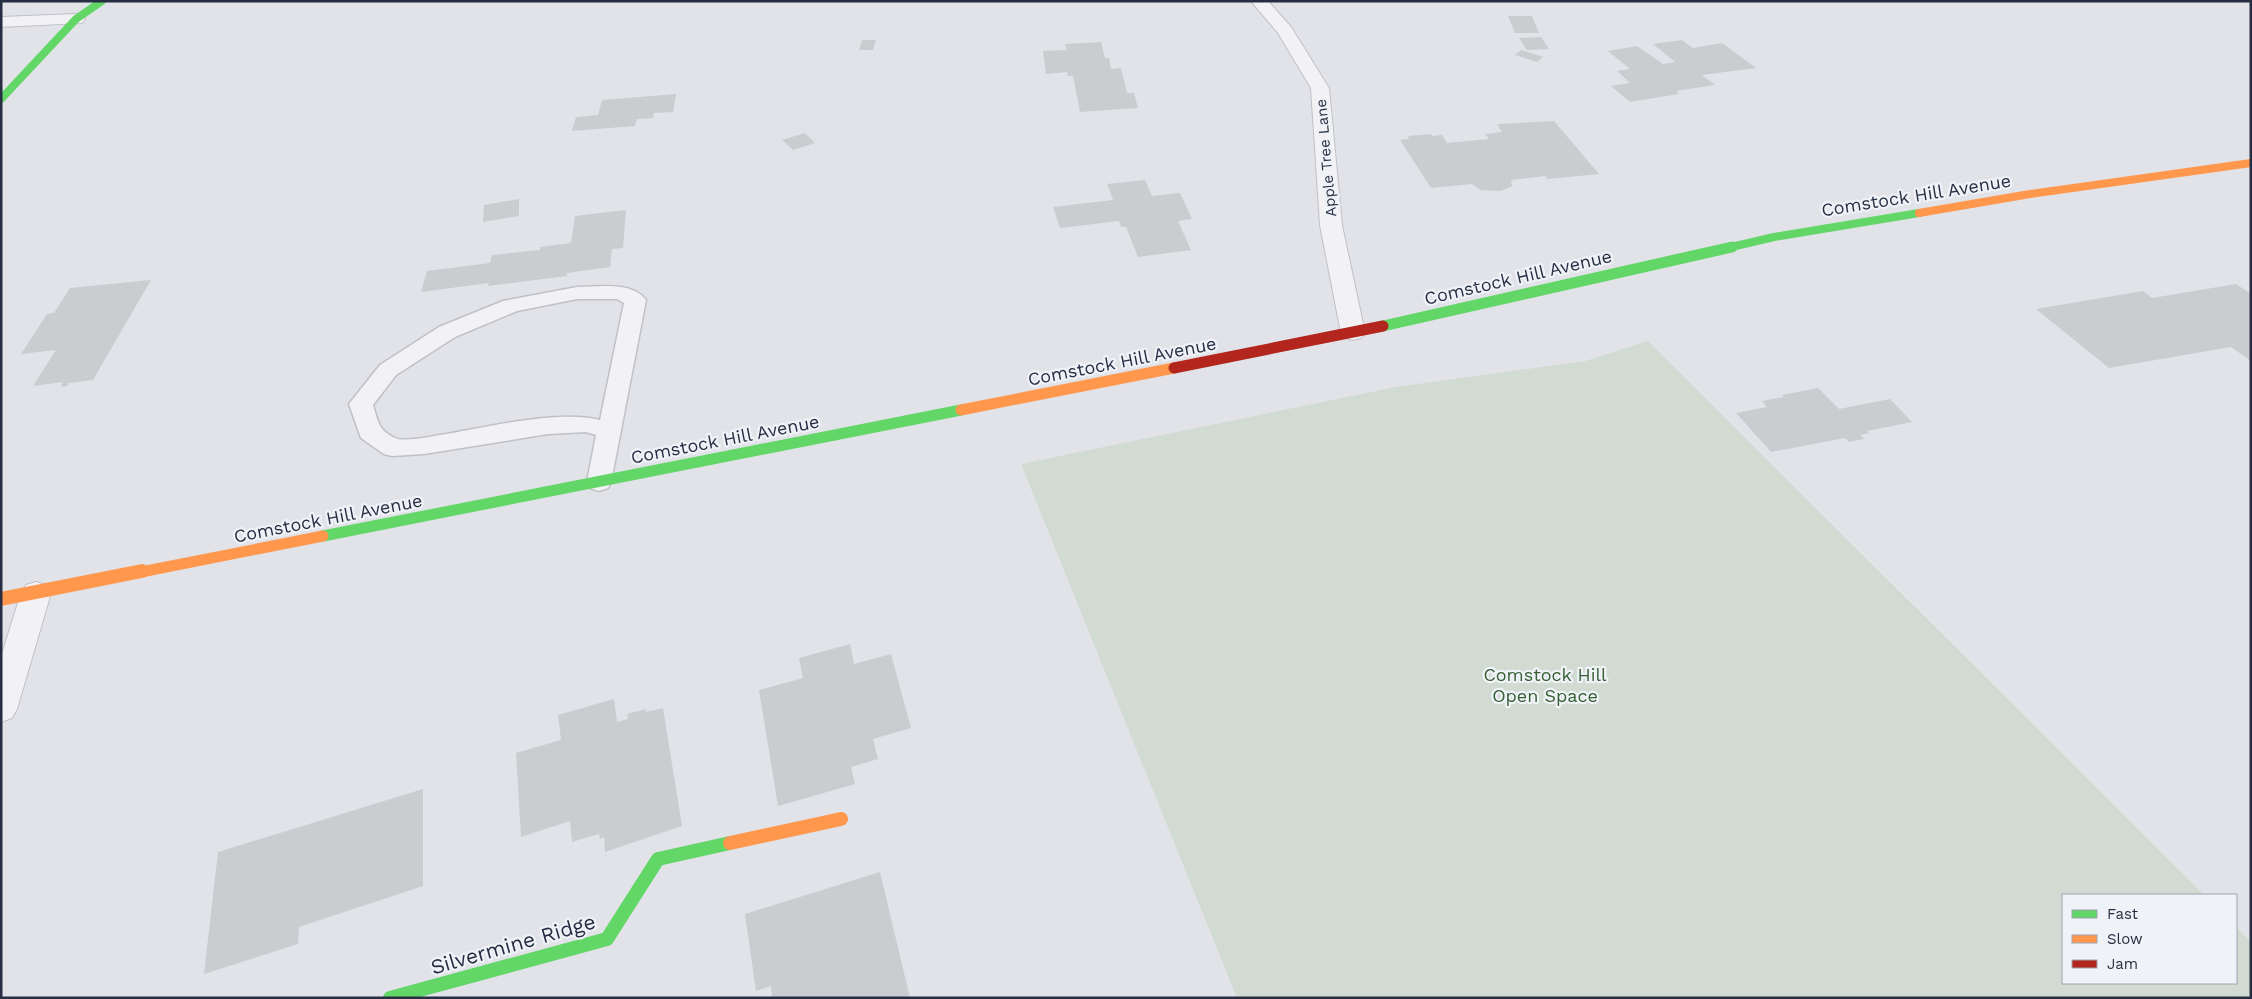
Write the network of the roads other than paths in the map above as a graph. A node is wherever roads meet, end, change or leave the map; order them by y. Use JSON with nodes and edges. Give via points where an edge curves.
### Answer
{"nodes":[{"id":1,"x":102,"y":1,"type":"edge"},
{"id":2,"x":1259,"y":1,"type":"edge"},
{"id":3,"x":76,"y":19,"type":"junction"},
{"id":4,"x":1,"y":22,"type":"edge"},
{"id":5,"x":1,"y":98,"type":"edge"},
{"id":6,"x":2251,"y":163,"type":"edge"},
{"id":7,"x":1353,"y":333,"type":"junction"},
{"id":8,"x":610,"y":430,"type":"junction"},
{"id":9,"x":599,"y":482,"type":"junction"},
{"id":10,"x":36,"y":593,"type":"junction"},
{"id":11,"x":1,"y":599,"type":"edge"},
{"id":12,"x":1,"y":709,"type":"edge"},
{"id":13,"x":841,"y":820,"type":"dead end"},
{"id":14,"x":390,"y":998,"type":"edge"}],
"edges":[{"from":1,"to":3,"type":"street"},
{"from":2,"to":7,"type":"street","name":"Apple Tree Lane","via":[[1285,31],[1320,88],[1332,225]]},
{"from":3,"to":4,"type":"street"},
{"from":3,"to":5,"type":"street"},
{"from":6,"to":7,"type":"street","name":"Comstock Hill Avenue","via":[[2030,194],[1774,237]]},
{"from":7,"to":9,"type":"street","name":"Comstock Hill Avenue"},
{"from":8,"to":8,"type":"lane","via":[[635,300],[620,293],[577,293],[510,306],[447,332],[388,370],[361,404],[369,432],[392,448],[548,426],[586,424]]},
{"from":8,"to":9,"type":"lane"},
{"from":9,"to":10,"type":"street","name":"Comstock Hill Avenue"},
{"from":10,"to":11,"type":"street","name":"Comstock Hill Avenue"},
{"from":10,"to":12,"type":"street"},
{"from":13,"to":14,"type":"street","name":"Silvermine Ridge","via":[[658,859],[606,939]]}]}
